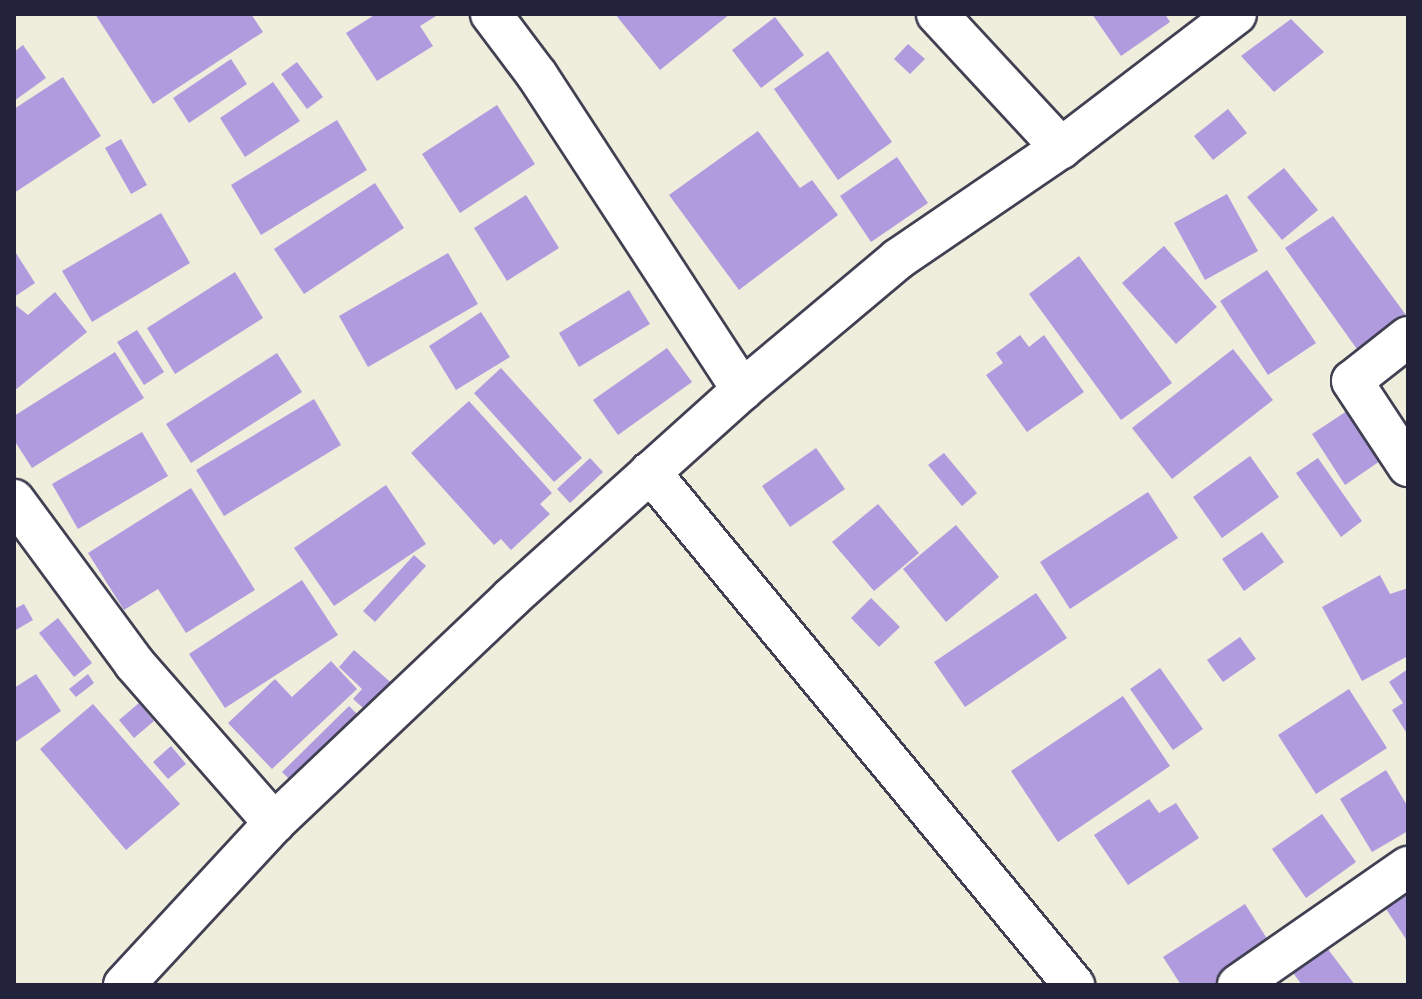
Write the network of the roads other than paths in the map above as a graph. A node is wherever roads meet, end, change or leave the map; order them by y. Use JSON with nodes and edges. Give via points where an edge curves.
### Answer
{"nodes":[{"id":1,"x":491,"y":14,"type":"edge"},
{"id":2,"x":937,"y":14,"type":"edge"},
{"id":3,"x":1236,"y":14,"type":"edge"},
{"id":4,"x":1061,"y":148,"type":"junction"},
{"id":5,"x":1408,"y":337,"type":"edge"},
{"id":6,"x":742,"y":390,"type":"junction"},
{"id":7,"x":1408,"y":466,"type":"edge"},
{"id":8,"x":650,"y":472,"type":"junction"},
{"id":9,"x":14,"y":500,"type":"edge"},
{"id":10,"x":274,"y":823,"type":"junction"},
{"id":11,"x":1408,"y":867,"type":"edge"},
{"id":12,"x":124,"y":985,"type":"edge"},
{"id":13,"x":1074,"y":985,"type":"edge"},
{"id":14,"x":1238,"y":985,"type":"edge"}],
"edges":[{"from":1,"to":6,"type":"street","via":[[537,75]]},
{"from":2,"to":4,"type":"street"},
{"from":3,"to":4,"type":"street"},
{"from":4,"to":6,"type":"street","via":[[898,259]]},
{"from":5,"to":7,"type":"street","via":[[1352,381]]},
{"from":6,"to":8,"type":"street"},
{"from":8,"to":10,"type":"street"},
{"from":8,"to":13,"type":"street"},
{"from":9,"to":10,"type":"street","via":[[134,663]]},
{"from":10,"to":12,"type":"street"},
{"from":11,"to":14,"type":"street"}]}
